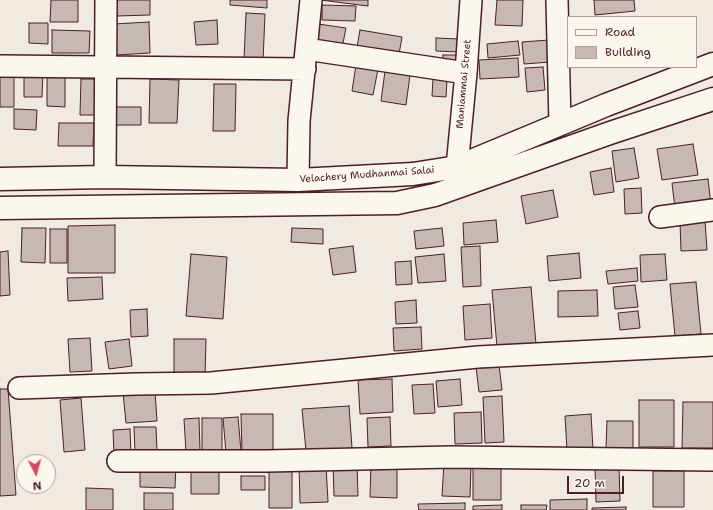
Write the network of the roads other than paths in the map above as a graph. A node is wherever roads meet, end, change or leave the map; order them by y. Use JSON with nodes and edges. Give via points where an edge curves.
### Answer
{"nodes":[{"id":1,"x":106,"y":0,"type":"edge"},
{"id":2,"x":311,"y":0,"type":"edge"},
{"id":3,"x":471,"y":0,"type":"edge"},
{"id":4,"x":557,"y":0,"type":"edge"},
{"id":5,"x":306,"y":59,"type":"junction"},
{"id":6,"x":713,"y":64,"type":"edge"},
{"id":7,"x":0,"y":66,"type":"edge"},
{"id":8,"x":106,"y":67,"type":"junction"},
{"id":9,"x":466,"y":73,"type":"junction"},
{"id":10,"x":713,"y":99,"type":"edge"},
{"id":11,"x":560,"y":124,"type":"junction"},
{"id":12,"x":457,"y":167,"type":"junction"},
{"id":13,"x":105,"y":177,"type":"junction"},
{"id":14,"x":0,"y":178,"type":"edge"},
{"id":15,"x":298,"y":180,"type":"junction"},
{"id":16,"x":0,"y":208,"type":"edge"},
{"id":17,"x":713,"y":210,"type":"edge"},
{"id":18,"x":660,"y":217,"type":"dead end"},
{"id":19,"x":713,"y":344,"type":"edge"},
{"id":20,"x":19,"y":388,"type":"dead end"},
{"id":21,"x":118,"y":460,"type":"dead end"},
{"id":22,"x":713,"y":460,"type":"edge"}],
"edges":[{"from":1,"to":8,"type":"street"},
{"from":2,"to":5,"type":"street"},
{"from":3,"to":9,"type":"street","name":"Maniammai Street"},
{"from":4,"to":11,"type":"street"},
{"from":5,"to":8,"type":"street"},
{"from":5,"to":9,"type":"street"},
{"from":5,"to":15,"type":"street","via":[[299,122]]},
{"from":6,"to":11,"type":"main road","name":"Velachery Mudhanmai Salai"},
{"from":7,"to":8,"type":"street"},
{"from":8,"to":13,"type":"street"},
{"from":9,"to":12,"type":"street","name":"Maniammai Street"},
{"from":10,"to":16,"type":"main road","via":[[610,132],[435,195],[396,203]]},
{"from":11,"to":12,"type":"main road","name":"Velachery Mudhanmai Salai"},
{"from":12,"to":15,"type":"main road","name":"Velachery Mudhanmai Salai","via":[[413,174]]},
{"from":13,"to":14,"type":"main road","name":"Velachery Mudhanmai Salai"},
{"from":13,"to":15,"type":"main road","name":"Velachery Mudhanmai Salai"},
{"from":17,"to":18,"type":"street"},
{"from":19,"to":20,"type":"street","via":[[478,357],[210,383]]},
{"from":21,"to":22,"type":"street","via":[[266,461],[451,457]]}]}
